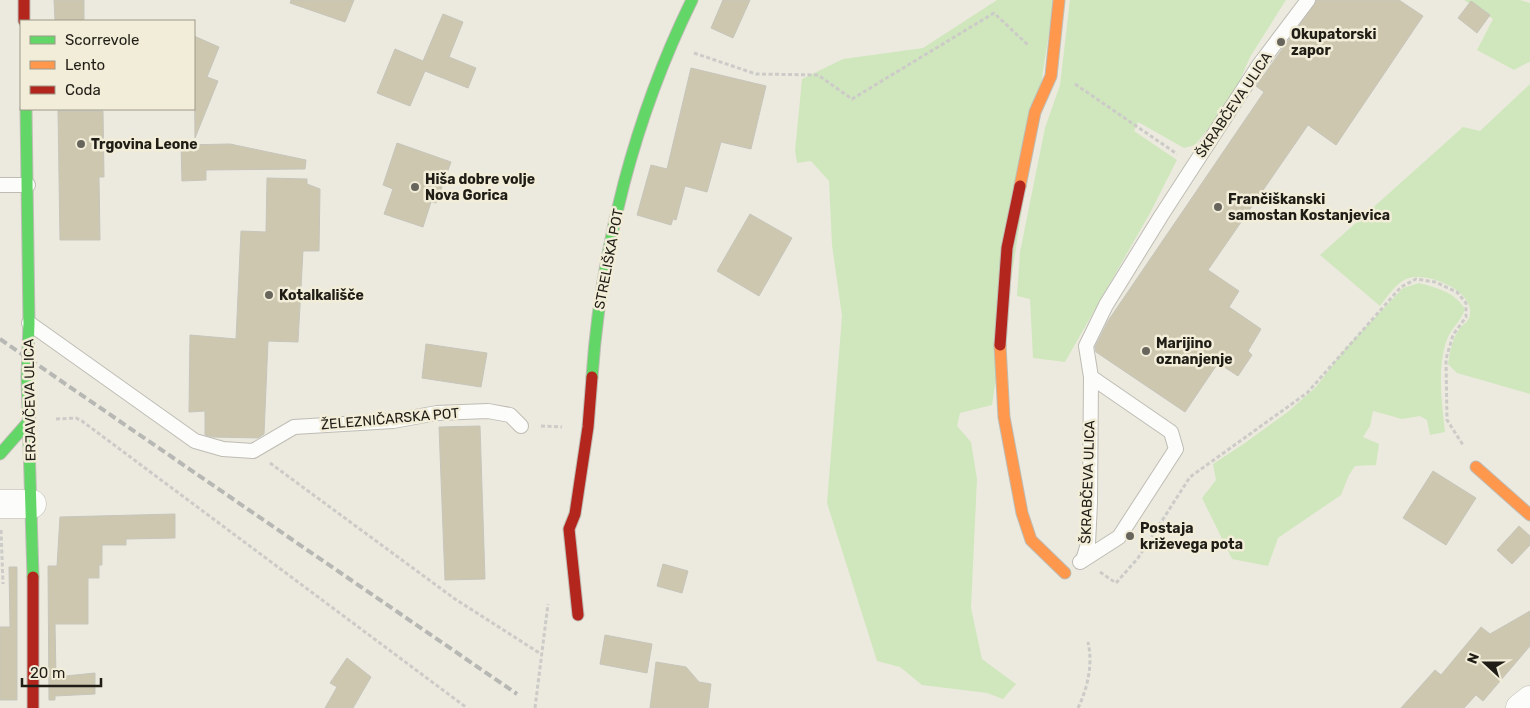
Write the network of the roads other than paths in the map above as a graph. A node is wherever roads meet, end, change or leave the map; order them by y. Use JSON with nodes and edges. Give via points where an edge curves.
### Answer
{"nodes":[{"id":1,"x":24,"y":0,"type":"edge"},
{"id":2,"x":692,"y":0,"type":"edge"},
{"id":3,"x":1059,"y":0,"type":"edge"},
{"id":4,"x":1308,"y":0,"type":"edge"},
{"id":5,"x":24,"y":20,"type":"edge"},
{"id":6,"x":26,"y":110,"type":"edge"},
{"id":7,"x":0,"y":185,"type":"edge"},
{"id":8,"x":28,"y":185,"type":"junction"},
{"id":9,"x":29,"y":323,"type":"junction"},
{"id":10,"x":1091,"y":377,"type":"junction"},
{"id":11,"x":30,"y":420,"type":"junction"},
{"id":12,"x":521,"y":426,"type":"road end"},
{"id":13,"x":0,"y":454,"type":"edge"},
{"id":14,"x":1476,"y":467,"type":"road end"},
{"id":15,"x":0,"y":504,"type":"edge"},
{"id":16,"x":32,"y":504,"type":"junction"},
{"id":17,"x":1530,"y":515,"type":"edge"},
{"id":18,"x":1083,"y":560,"type":"junction"},
{"id":19,"x":1065,"y":573,"type":"joint"},
{"id":20,"x":578,"y":615,"type":"dead end"},
{"id":21,"x":1530,"y":700,"type":"edge"},
{"id":22,"x":33,"y":708,"type":"edge"},
{"id":23,"x":1520,"y":708,"type":"edge"}],
"edges":[{"from":1,"to":5,"type":"street"},
{"from":2,"to":20,"type":"street","name":"STRELIŠKA POT","via":[[670,45],[630,154],[608,260],[594,344],[588,427],[575,514],[569,529]]},
{"from":3,"to":19,"type":"street","name":"ŠKRABČEVA ULICA","via":[[1051,76],[1034,112],[1007,248],[1000,348],[1004,417],[1022,513],[1031,540]]},
{"from":4,"to":10,"type":"lane","name":"ŠKRABČEVA ULICA","via":[[1259,65],[1106,305],[1086,346]]},
{"from":6,"to":8,"type":"street","name":"ERJAVČEVA ULICA"},
{"from":7,"to":8,"type":"lane"},
{"from":8,"to":9,"type":"street","name":"ERJAVČEVA ULICA"},
{"from":9,"to":11,"type":"street","name":"ERJAVČEVA ULICA","via":[[26,356]]},
{"from":9,"to":12,"type":"lane","name":"ŽELEZNIČARSKA POT","via":[[195,441],[223,449],[253,451],[294,427],[393,421],[437,413],[488,411],[510,415]]},
{"from":10,"to":18,"type":"lane","name":"ŠKRABČEVA ULICA","via":[[1090,503],[1088,544]]},
{"from":10,"to":18,"type":"lane","via":[[1171,432],[1176,450],[1119,537]]},
{"from":11,"to":13,"type":"street"},
{"from":11,"to":16,"type":"street","name":"ERJAVČEVA ULICA"},
{"from":14,"to":17,"type":"street"},
{"from":15,"to":16,"type":"street"},
{"from":16,"to":22,"type":"street","name":"ERJAVČEVA ULICA"},
{"from":18,"to":19,"type":"lane","name":"ŠKRABČEVA ULICA"},
{"from":21,"to":23,"type":"street"}]}
